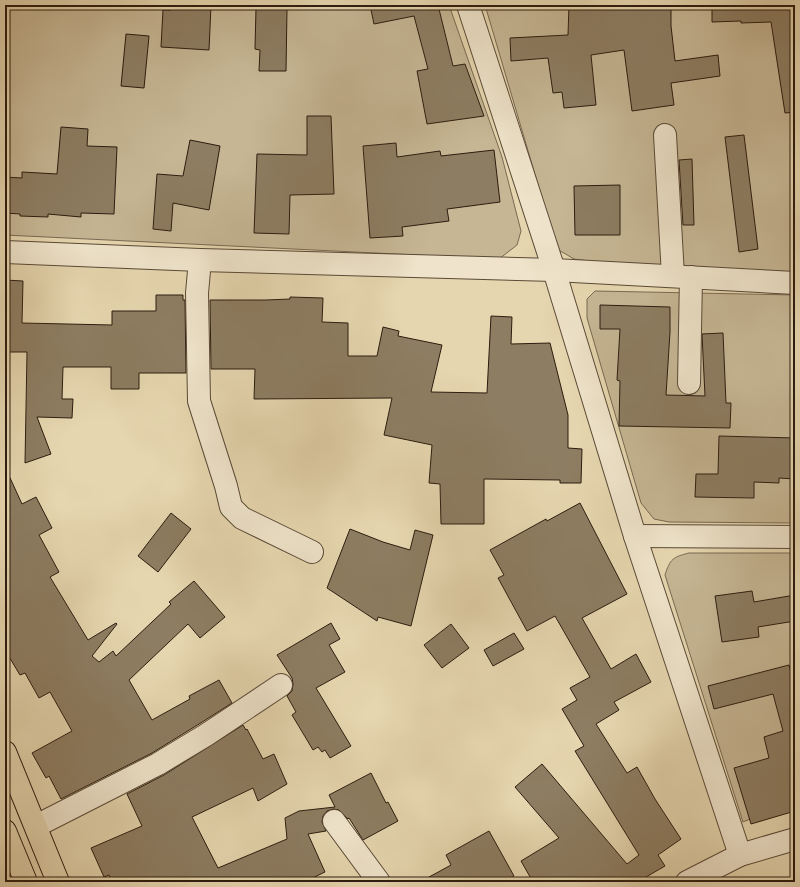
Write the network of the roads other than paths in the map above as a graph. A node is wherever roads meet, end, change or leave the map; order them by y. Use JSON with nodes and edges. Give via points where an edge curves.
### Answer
{"nodes":[{"id":1,"x":468,"y":5,"type":"edge"},
{"id":2,"x":665,"y":135,"type":"dead end"},
{"id":3,"x":5,"y":252,"type":"edge"},
{"id":4,"x":200,"y":260,"type":"junction"},
{"id":5,"x":554,"y":270,"type":"junction"},
{"id":6,"x":682,"y":277,"type":"junction"},
{"id":7,"x":795,"y":283,"type":"edge"},
{"id":8,"x":689,"y":383,"type":"dead end"},
{"id":9,"x":635,"y":536,"type":"junction"},
{"id":10,"x":795,"y":537,"type":"edge"},
{"id":11,"x":312,"y":552,"type":"dead end"},
{"id":12,"x":281,"y":685,"type":"dead end"},
{"id":13,"x":5,"y":752,"type":"edge"},
{"id":14,"x":334,"y":821,"type":"dead end"},
{"id":15,"x":36,"y":826,"type":"junction"},
{"id":16,"x":5,"y":831,"type":"edge"},
{"id":17,"x":795,"y":839,"type":"edge"},
{"id":18,"x":740,"y":855,"type":"junction"},
{"id":19,"x":693,"y":881,"type":"edge"},
{"id":20,"x":26,"y":882,"type":"edge"},
{"id":21,"x":58,"y":882,"type":"edge"},
{"id":22,"x":379,"y":882,"type":"edge"}],
"edges":[{"from":1,"to":5,"type":"street"},
{"from":2,"to":6,"type":"street"},
{"from":3,"to":4,"type":"street"},
{"from":4,"to":5,"type":"street"},
{"from":4,"to":11,"type":"street","via":[[197,293],[199,401],[231,507],[242,518]]},
{"from":5,"to":6,"type":"street"},
{"from":5,"to":9,"type":"street"},
{"from":6,"to":7,"type":"street"},
{"from":6,"to":8,"type":"street"},
{"from":9,"to":10,"type":"street"},
{"from":9,"to":18,"type":"street"},
{"from":12,"to":15,"type":"street","via":[[158,764]]},
{"from":13,"to":15,"type":"highway"},
{"from":14,"to":22,"type":"street"},
{"from":15,"to":21,"type":"highway"},
{"from":16,"to":20,"type":"highway"},
{"from":17,"to":18,"type":"street"},
{"from":18,"to":19,"type":"street"}]}
